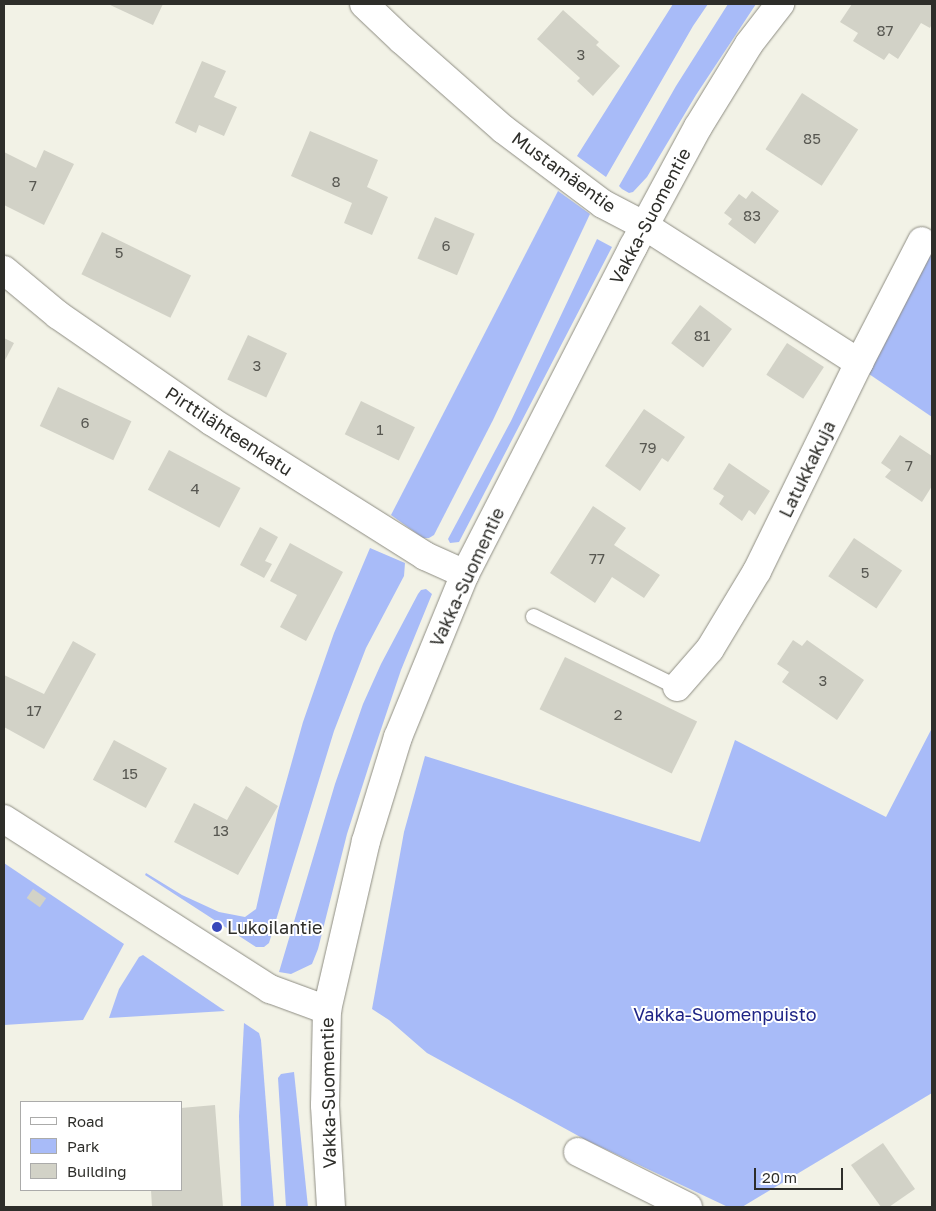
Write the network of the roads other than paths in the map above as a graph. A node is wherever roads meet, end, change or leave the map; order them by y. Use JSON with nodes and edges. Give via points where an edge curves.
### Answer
{"nodes":[{"id":1,"x":364,"y":4,"type":"edge"},
{"id":2,"x":780,"y":4,"type":"edge"},
{"id":3,"x":644,"y":226,"type":"junction"},
{"id":4,"x":922,"y":241,"type":"dead end"},
{"id":5,"x":4,"y":270,"type":"edge"},
{"id":6,"x":859,"y":363,"type":"junction"},
{"id":7,"x":464,"y":574,"type":"junction"},
{"id":8,"x":533,"y":616,"type":"dead end"},
{"id":9,"x":677,"y":686,"type":"joint"},
{"id":10,"x":4,"y":819,"type":"edge"},
{"id":11,"x":327,"y":1010,"type":"junction"},
{"id":12,"x":578,"y":1152,"type":"dead end"},
{"id":13,"x":331,"y":1207,"type":"edge"},
{"id":14,"x":688,"y":1207,"type":"edge"}],
"edges":[{"from":1,"to":3,"type":"street","name":"Mustamäentie","via":[[503,129],[603,204]]},
{"from":2,"to":3,"type":"street","name":"Vakka-Suomentie","via":[[749,44],[698,126]]},
{"from":3,"to":6,"type":"street","name":"Mustamäentie"},
{"from":3,"to":7,"type":"street","name":"Vakka-Suomentie"},
{"from":4,"to":6,"type":"street","name":"Latukkakuja"},
{"from":5,"to":7,"type":"street","name":"Pirttilähteenkatu","via":[[58,315],[211,422],[425,556]]},
{"from":6,"to":9,"type":"street","name":"Latukkakuja","via":[[757,570],[710,649]]},
{"from":7,"to":11,"type":"street","name":"Vakka-Suomentie","via":[[398,736],[366,841]]},
{"from":8,"to":9,"type":"lane"},
{"from":10,"to":11,"type":"street","via":[[270,989]]},
{"from":11,"to":13,"type":"street","name":"Vakka-Suomentie","via":[[324,1073]]},
{"from":12,"to":14,"type":"street"}]}
